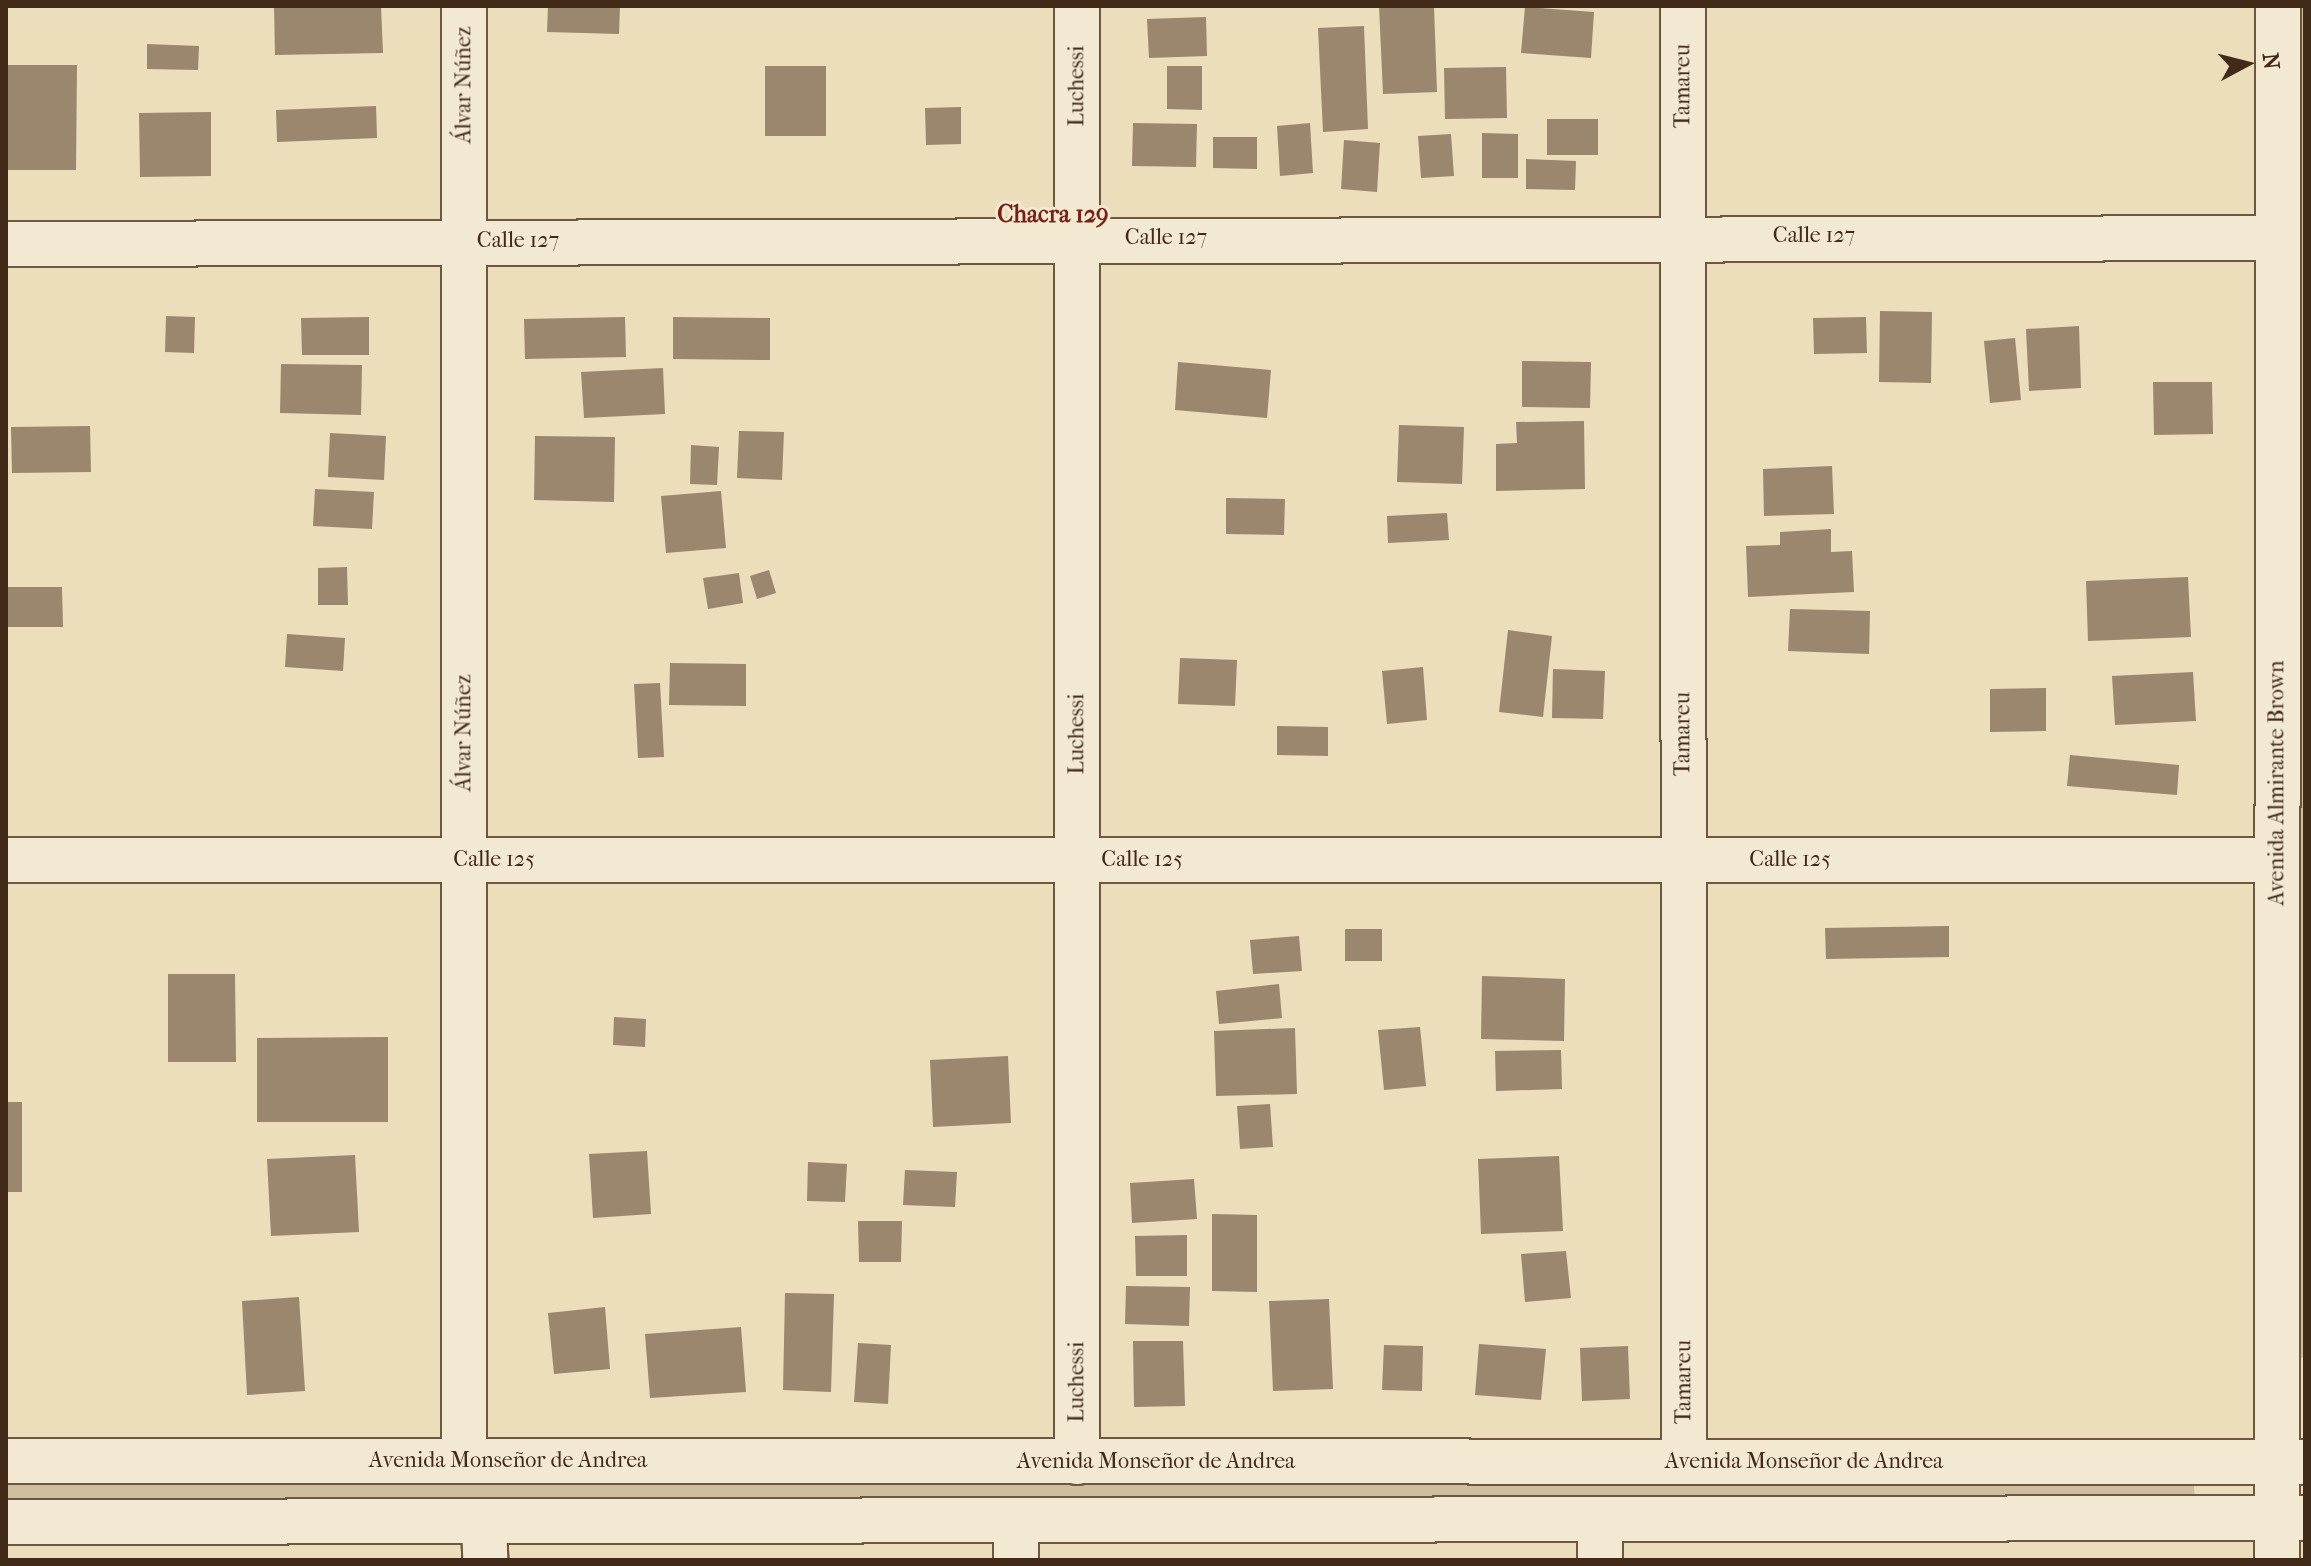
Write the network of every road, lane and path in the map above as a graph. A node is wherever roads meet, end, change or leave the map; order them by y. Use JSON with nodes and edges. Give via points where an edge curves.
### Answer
{"nodes":[{"id":1,"x":464,"y":6,"type":"edge"},
{"id":2,"x":1077,"y":6,"type":"edge"},
{"id":3,"x":1683,"y":6,"type":"edge"},
{"id":4,"x":2278,"y":6,"type":"edge"},
{"id":5,"x":1683,"y":236,"type":"junction"},
{"id":6,"x":2278,"y":238,"type":"junction"},
{"id":7,"x":1076,"y":239,"type":"junction"},
{"id":8,"x":464,"y":241,"type":"junction"},
{"id":9,"x":6,"y":244,"type":"edge"},
{"id":10,"x":6,"y":860,"type":"edge"},
{"id":11,"x":464,"y":860,"type":"junction"},
{"id":12,"x":1077,"y":860,"type":"junction"},
{"id":13,"x":1683,"y":860,"type":"junction"},
{"id":14,"x":2277,"y":860,"type":"junction"},
{"id":15,"x":6,"y":1461,"type":"edge"},
{"id":16,"x":464,"y":1461,"type":"junction"},
{"id":17,"x":1077,"y":1462,"type":"junction"},
{"id":18,"x":1684,"y":1462,"type":"junction"},
{"id":19,"x":2290,"y":1463,"type":"edge"},
{"id":20,"x":6,"y":1522,"type":"edge"},
{"id":21,"x":2286,"y":1532,"type":"edge"},
{"id":22,"x":1600,"y":1540,"type":"edge"},
{"id":23,"x":484,"y":1541,"type":"edge"},
{"id":24,"x":1016,"y":1541,"type":"edge"}],
"edges":[{"from":1,"to":8,"type":"street","name":"Álvar Núñez"},
{"from":2,"to":7,"type":"street","name":"Luchessi"},
{"from":3,"to":5,"type":"street","name":"Tamareu"},
{"from":4,"to":6,"type":"street","name":"Avenida Almirante Brown"},
{"from":5,"to":6,"type":"street","name":"Calle 127"},
{"from":5,"to":7,"type":"street","name":"Calle 127"},
{"from":5,"to":13,"type":"street","name":"Tamareu"},
{"from":6,"to":14,"type":"street","name":"Avenida Almirante Brown"},
{"from":7,"to":8,"type":"street","name":"Calle 127"},
{"from":7,"to":12,"type":"street","name":"Luchessi"},
{"from":8,"to":9,"type":"street","name":"Calle 127"},
{"from":8,"to":11,"type":"street","name":"Álvar Núñez"},
{"from":10,"to":11,"type":"street","name":"Calle 125"},
{"from":11,"to":12,"type":"street","name":"Calle 125"},
{"from":11,"to":16,"type":"street","name":"Álvar Núñez"},
{"from":12,"to":13,"type":"street","name":"Calle 125"},
{"from":12,"to":17,"type":"street","name":"Luchessi"},
{"from":13,"to":14,"type":"street","name":"Calle 125"},
{"from":13,"to":18,"type":"street","name":"Tamareu"},
{"from":14,"to":19,"type":"street","name":"Avenida Almirante Brown"},
{"from":15,"to":16,"type":"street","name":"Avenida Monseñor de Andrea"},
{"from":16,"to":17,"type":"street","name":"Avenida Monseñor de Andrea"},
{"from":17,"to":18,"type":"street","name":"Avenida Monseñor de Andrea"},
{"from":18,"to":19,"type":"street","name":"Avenida Monseñor de Andrea"},
{"from":19,"to":21,"type":"street","name":"Avenida Almirante Brown"},
{"from":20,"to":23,"type":"street"},
{"from":21,"to":22,"type":"street"},
{"from":22,"to":24,"type":"street"},
{"from":23,"to":24,"type":"street"}]}
